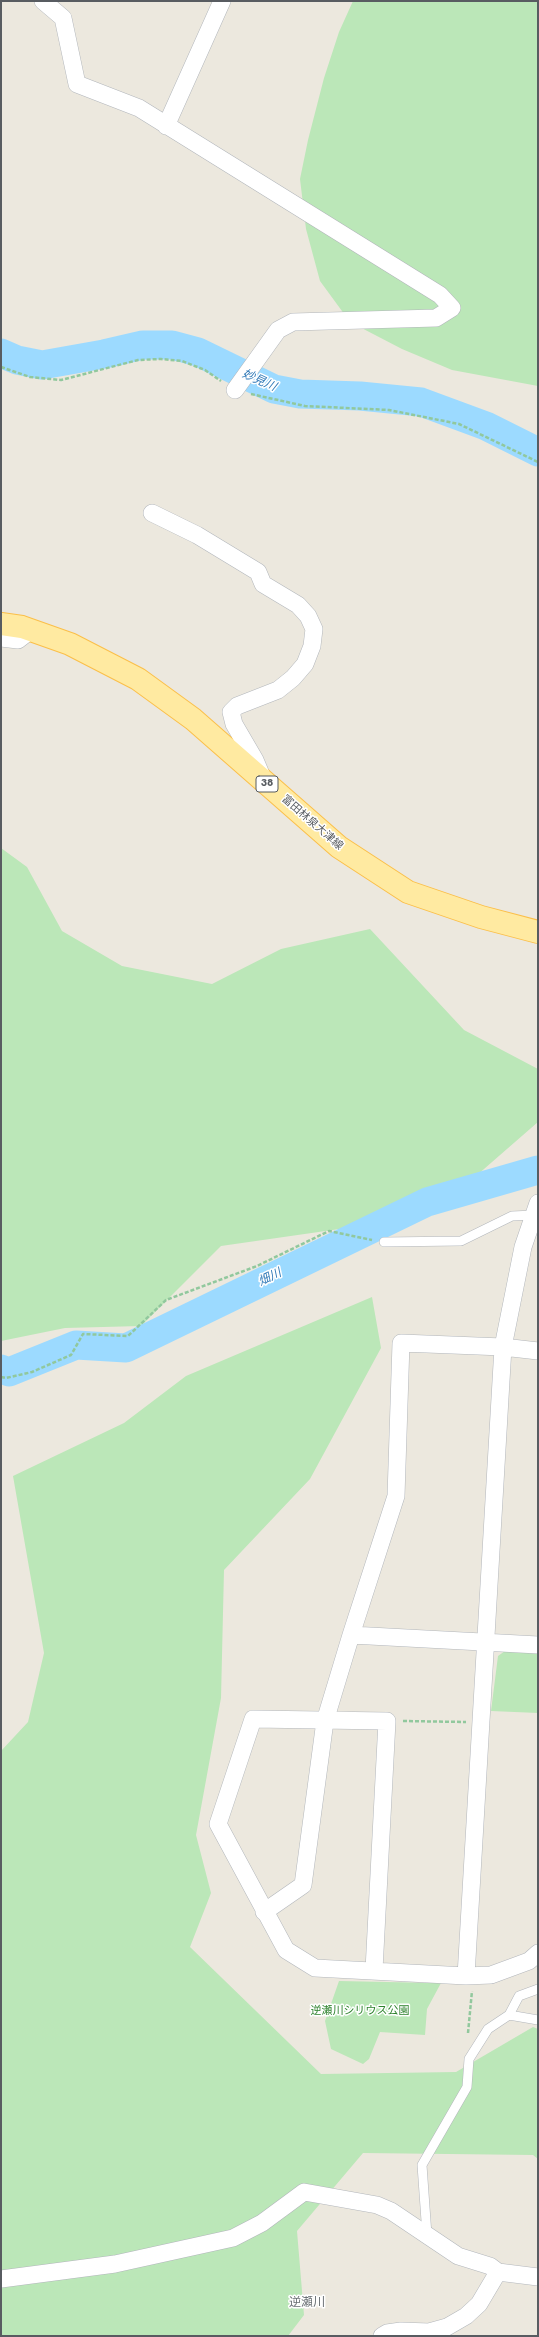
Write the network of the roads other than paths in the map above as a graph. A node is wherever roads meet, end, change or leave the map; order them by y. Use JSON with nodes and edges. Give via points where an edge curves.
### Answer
{"nodes":[{"id":1,"x":43,"y":1,"type":"edge"},
{"id":2,"x":222,"y":1,"type":"edge"},
{"id":3,"x":166,"y":126,"type":"junction"},
{"id":4,"x":235,"y":390,"type":"road end"},
{"id":5,"x":152,"y":513,"type":"dead end"},
{"id":6,"x":1,"y":624,"type":"edge"},
{"id":7,"x":31,"y":630,"type":"junction"},
{"id":8,"x":1,"y":638,"type":"edge"},
{"id":9,"x":264,"y":781,"type":"junction"},
{"id":10,"x":538,"y":932,"type":"edge"},
{"id":11,"x":536,"y":1209,"type":"edge"},
{"id":12,"x":384,"y":1242,"type":"road end"},
{"id":13,"x":503,"y":1347,"type":"junction"},
{"id":14,"x":538,"y":1351,"type":"edge"},
{"id":15,"x":351,"y":1635,"type":"junction"},
{"id":16,"x":486,"y":1642,"type":"junction"},
{"id":17,"x":538,"y":1645,"type":"edge"},
{"id":18,"x":325,"y":1721,"type":"junction"},
{"id":19,"x":264,"y":1912,"type":"junction"},
{"id":20,"x":538,"y":1954,"type":"edge"},
{"id":21,"x":374,"y":1970,"type":"junction"},
{"id":22,"x":470,"y":1982,"type":"junction"},
{"id":23,"x":538,"y":1989,"type":"edge"},
{"id":24,"x":509,"y":2015,"type":"junction"},
{"id":25,"x":538,"y":2020,"type":"edge"},
{"id":26,"x":427,"y":2235,"type":"junction"},
{"id":27,"x":498,"y":2272,"type":"junction"},
{"id":28,"x":538,"y":2277,"type":"edge"},
{"id":29,"x":1,"y":2279,"type":"edge"},
{"id":30,"x":382,"y":2336,"type":"edge"}],
"edges":[{"from":1,"to":3,"type":"street","via":[[63,18],[77,84],[139,108]]},
{"from":2,"to":3,"type":"street"},
{"from":3,"to":4,"type":"street","via":[[440,295],[452,308],[436,318],[293,322],[278,330]]},
{"from":5,"to":9,"type":"street","via":[[198,534],[258,572],[263,584],[298,605],[308,616],[314,629],[312,646],[305,664],[293,678],[278,690],[237,706],[231,712],[234,724],[256,760]]},
{"from":6,"to":7,"type":"main road","name":"富田林泉大津線","number":"38"},
{"from":7,"to":8,"type":"street","via":[[18,640]]},
{"from":7,"to":9,"type":"main road","name":"富田林泉大津線","number":"38","via":[[70,644],[138,678],[193,719]]},
{"from":9,"to":10,"type":"main road","name":"富田林泉大津線","number":"38","via":[[338,847],[408,892],[481,917]]},
{"from":11,"to":12,"type":"lane","via":[[512,1216],[461,1240]]},
{"from":11,"to":13,"type":"street","via":[[523,1247]]},
{"from":13,"to":14,"type":"street"},
{"from":13,"to":15,"type":"street","via":[[401,1343],[396,1496]]},
{"from":13,"to":16,"type":"street"},
{"from":15,"to":16,"type":"street"},
{"from":15,"to":18,"type":"street"},
{"from":16,"to":17,"type":"street"},
{"from":16,"to":22,"type":"street"},
{"from":18,"to":19,"type":"street","via":[[303,1885]]},
{"from":18,"to":19,"type":"street","via":[[253,1719],[218,1824]]},
{"from":18,"to":21,"type":"street","via":[[387,1721]]},
{"from":19,"to":21,"type":"street","via":[[286,1950],[315,1968]]},
{"from":20,"to":22,"type":"street","via":[[529,1961]]},
{"from":21,"to":22,"type":"street"},
{"from":23,"to":24,"type":"lane","via":[[519,1996]]},
{"from":24,"to":25,"type":"lane"},
{"from":24,"to":26,"type":"lane","via":[[488,2029],[469,2059],[467,2087],[422,2165]]},
{"from":26,"to":27,"type":"street","via":[[458,2256],[490,2266]]},
{"from":26,"to":29,"type":"street","via":[[391,2211],[376,2205],[304,2192],[262,2222],[233,2238],[115,2264]]},
{"from":27,"to":28,"type":"street"},
{"from":27,"to":30,"type":"street","via":[[479,2304],[466,2316],[447,2327],[429,2332],[387,2332]]}]}
